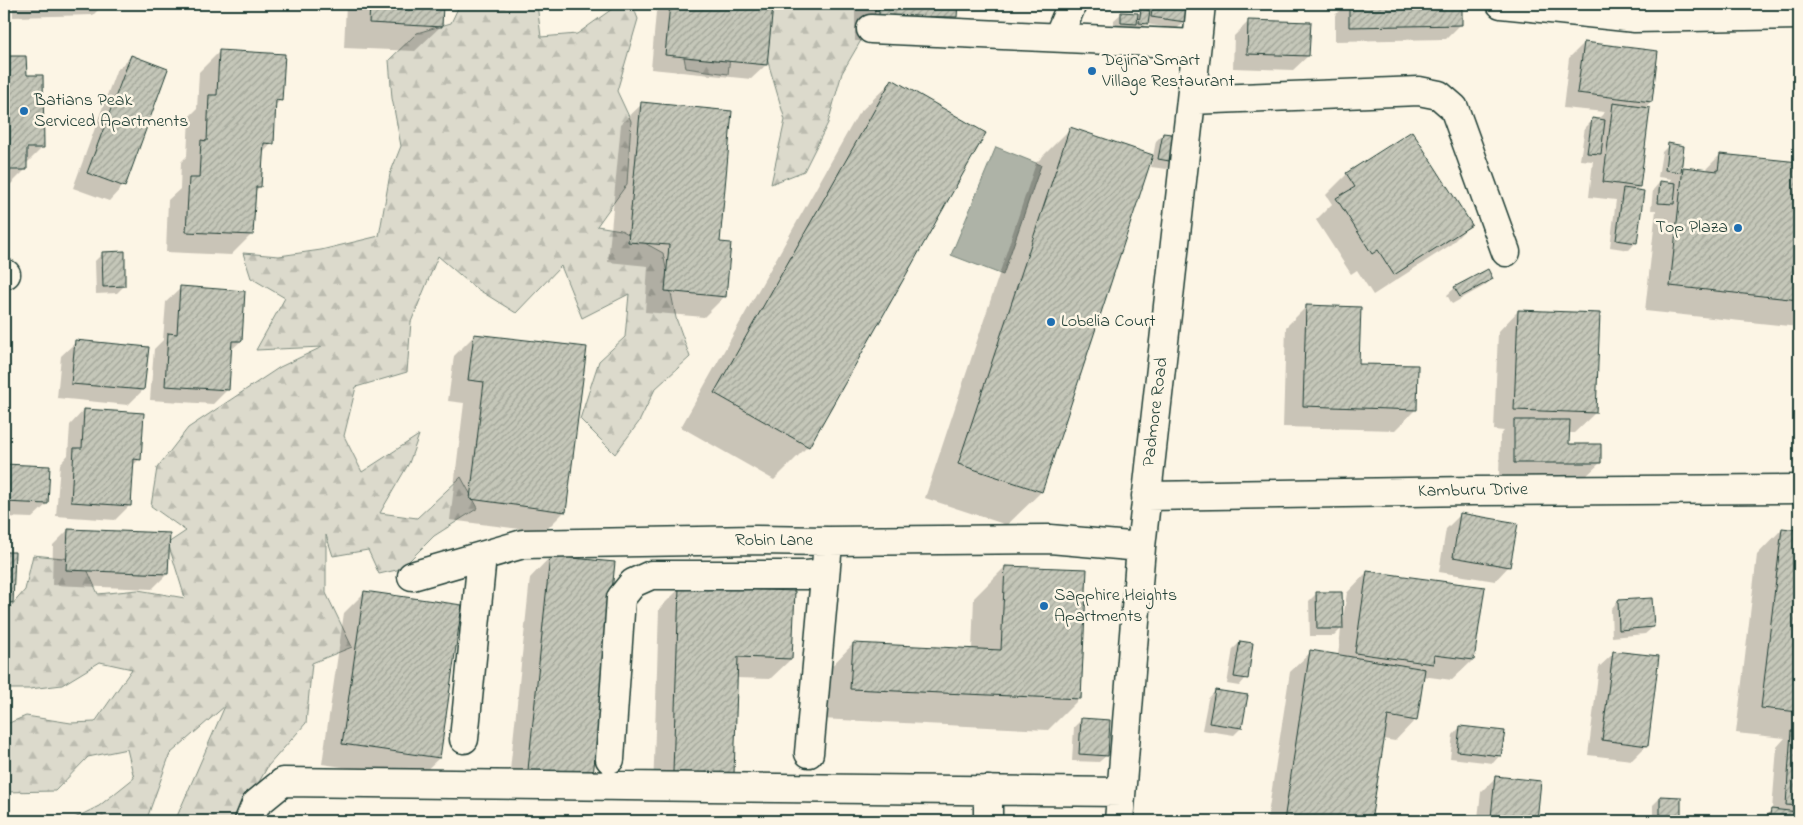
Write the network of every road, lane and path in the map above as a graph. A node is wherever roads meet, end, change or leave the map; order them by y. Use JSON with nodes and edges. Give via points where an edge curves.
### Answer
{"nodes":[{"id":1,"x":1072,"y":4,"type":"edge"},
{"id":2,"x":1201,"y":4,"type":"edge"},
{"id":3,"x":1501,"y":4,"type":"edge"},
{"id":4,"x":1799,"y":15,"type":"edge"},
{"id":5,"x":871,"y":29,"type":"dead end"},
{"id":6,"x":1058,"y":37,"type":"junction"},
{"id":7,"x":1197,"y":44,"type":"junction"},
{"id":8,"x":1192,"y":100,"type":"junction"},
{"id":9,"x":1506,"y":252,"type":"dead end"},
{"id":10,"x":1799,"y":489,"type":"edge"},
{"id":11,"x":1146,"y":496,"type":"junction"},
{"id":12,"x":828,"y":541,"type":"junction"},
{"id":13,"x":1141,"y":547,"type":"junction"},
{"id":14,"x":482,"y":556,"type":"junction"},
{"id":15,"x":825,"y":573,"type":"junction"},
{"id":16,"x":412,"y":576,"type":"dead end"},
{"id":17,"x":464,"y":739,"type":"dead end"},
{"id":18,"x":809,"y":753,"type":"dead end"},
{"id":19,"x":610,"y":759,"type":"dead end"},
{"id":20,"x":988,"y":790,"type":"junction"},
{"id":21,"x":1121,"y":792,"type":"junction"},
{"id":22,"x":249,"y":821,"type":"edge"},
{"id":23,"x":988,"y":821,"type":"edge"},
{"id":24,"x":1119,"y":821,"type":"edge"}],
"edges":[{"from":1,"to":6,"type":"street"},
{"from":2,"to":7,"type":"street","name":"Padmore Road"},
{"from":3,"to":4,"type":"street","via":[[1635,18]]},
{"from":5,"to":6,"type":"street"},
{"from":6,"to":7,"type":"street"},
{"from":7,"to":8,"type":"street","name":"Padmore Road"},
{"from":8,"to":9,"type":"street","via":[[1419,91],[1439,95],[1454,108]]},
{"from":8,"to":11,"type":"street","name":"Padmore Road"},
{"from":10,"to":11,"type":"street","name":"Kamburu Drive"},
{"from":11,"to":13,"type":"street","name":"Padmore Road"},
{"from":12,"to":13,"type":"street","name":"Robin Lane","via":[[1050,538]]},
{"from":12,"to":14,"type":"street","name":"Robin Lane","via":[[523,544]]},
{"from":12,"to":15,"type":"street"},
{"from":13,"to":21,"type":"street","name":"Padmore Road"},
{"from":14,"to":16,"type":"street","name":"Robin Lane"},
{"from":14,"to":17,"type":"street"},
{"from":15,"to":18,"type":"street"},
{"from":15,"to":19,"type":"street","via":[[808,576],[651,575],[632,583],[621,598]]},
{"from":20,"to":21,"type":"street"},
{"from":20,"to":22,"type":"street","via":[[283,782],[256,804]]},
{"from":20,"to":23,"type":"street"},
{"from":21,"to":24,"type":"street","name":"Padmore Road"}]}
